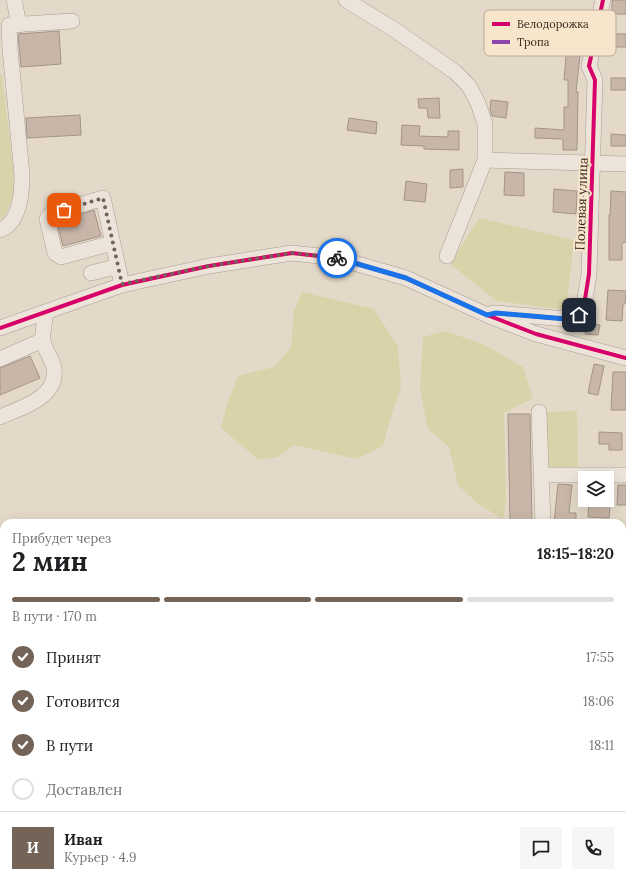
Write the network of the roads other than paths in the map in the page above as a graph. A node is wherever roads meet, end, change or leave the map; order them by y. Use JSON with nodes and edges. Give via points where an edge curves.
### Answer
{"nodes":[{"id":1,"x":14,"y":0,"type":"edge"},
{"id":2,"x":346,"y":0,"type":"edge"},
{"id":3,"x":603,"y":0,"type":"edge"},
{"id":4,"x":601,"y":10,"type":"edge"},
{"id":5,"x":72,"y":21,"type":"dead end"},
{"id":6,"x":19,"y":25,"type":"junction"},
{"id":7,"x":5,"y":50,"type":"edge"},
{"id":8,"x":591,"y":56,"type":"edge"},
{"id":9,"x":485,"y":160,"type":"junction"},
{"id":10,"x":592,"y":164,"type":"junction"},
{"id":11,"x":626,"y":164,"type":"edge"},
{"id":12,"x":0,"y":230,"type":"edge"},
{"id":13,"x":112,"y":243,"type":"junction"},
{"id":14,"x":447,"y":256,"type":"dead end"},
{"id":15,"x":118,"y":269,"type":"junction"},
{"id":16,"x":91,"y":273,"type":"dead end"},
{"id":17,"x":122,"y":284,"type":"junction"},
{"id":18,"x":46,"y":312,"type":"junction"},
{"id":19,"x":487,"y":315,"type":"junction"},
{"id":20,"x":0,"y":328,"type":"edge"},
{"id":21,"x":43,"y":340,"type":"junction"},
{"id":22,"x":626,"y":358,"type":"edge"},
{"id":23,"x":0,"y":359,"type":"edge"},
{"id":24,"x":539,"y":412,"type":"dead end"},
{"id":25,"x":0,"y":417,"type":"edge"},
{"id":26,"x":541,"y":475,"type":"junction"},
{"id":27,"x":626,"y":475,"type":"edge"},
{"id":28,"x":543,"y":519,"type":"edge"}],
"edges":[{"from":1,"to":6,"type":"street"},
{"from":2,"to":9,"type":"street","via":[[440,60],[469,86],[485,124]]},
{"from":3,"to":4,"type":"street","name":"Полевая улица"},
{"from":5,"to":6,"type":"street"},
{"from":6,"to":7,"type":"street","via":[[9,25]]},
{"from":7,"to":12,"type":"street","via":[[22,175],[22,192],[16,214],[10,223]]},
{"from":8,"to":10,"type":"street","name":"Полевая улица","via":[[589,66],[595,80]]},
{"from":9,"to":10,"type":"street"},
{"from":9,"to":14,"type":"street"},
{"from":10,"to":11,"type":"street"},
{"from":10,"to":19,"type":"street","name":"Полевая улица","via":[[589,274],[585,299],[579,315],[566,319],[496,313]]},
{"from":13,"to":13,"type":"street","via":[[103,198],[51,214],[47,219],[55,253],[61,257]]},
{"from":13,"to":15,"type":"street"},
{"from":15,"to":16,"type":"street","via":[[111,268]]},
{"from":15,"to":17,"type":"street"},
{"from":17,"to":18,"type":"street"},
{"from":17,"to":19,"type":"street","via":[[209,266],[292,253],[337,258],[406,278]]},
{"from":18,"to":20,"type":"street"},
{"from":18,"to":21,"type":"street"},
{"from":19,"to":22,"type":"street","via":[[536,334]]},
{"from":21,"to":23,"type":"street"},
{"from":21,"to":25,"type":"street","via":[[54,369],[54,380],[48,392],[38,400]]},
{"from":24,"to":26,"type":"street"},
{"from":26,"to":27,"type":"street"},
{"from":26,"to":28,"type":"street"}]}
